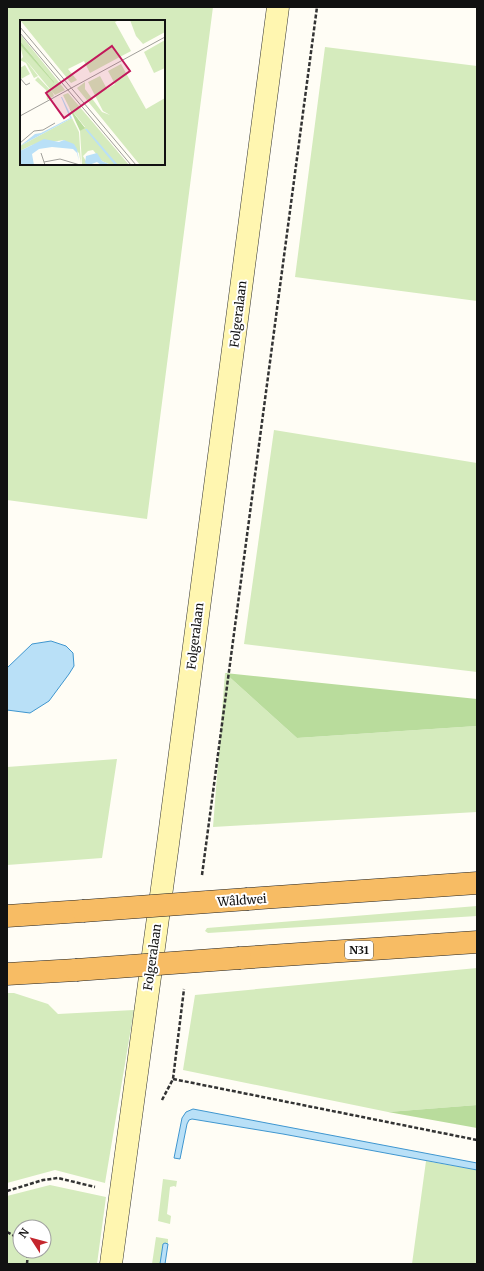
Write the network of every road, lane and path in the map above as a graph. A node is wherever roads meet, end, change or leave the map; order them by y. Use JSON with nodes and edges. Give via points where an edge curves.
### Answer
{"nodes":[{"id":1,"x":278,"y":7,"type":"edge"},
{"id":2,"x":317,"y":7,"type":"edge"},
{"id":3,"x":202,"y":876,"type":"dead end"},
{"id":4,"x":477,"y":883,"type":"edge"},
{"id":5,"x":7,"y":916,"type":"edge"},
{"id":6,"x":477,"y":942,"type":"edge"},
{"id":7,"x":7,"y":974,"type":"edge"},
{"id":8,"x":185,"y":986,"type":"dead end"},
{"id":9,"x":477,"y":1140,"type":"edge"},
{"id":10,"x":7,"y":1191,"type":"edge"},
{"id":11,"x":120,"y":1191,"type":"junction"},
{"id":12,"x":111,"y":1264,"type":"edge"}],
"edges":[{"from":1,"to":11,"type":"main road","name":"Folgeralaan"},
{"from":2,"to":3,"type":"path"},
{"from":4,"to":5,"type":"highway","name":"Wâldwei","bridge":true},
{"from":6,"to":7,"type":"highway","number":"N31","bridge":true},
{"from":8,"to":9,"type":"path","via":[[173,1079]]},
{"from":10,"to":11,"type":"path","via":[[58,1178]]},
{"from":11,"to":12,"type":"main road","name":"Folgeralaan"}]}
